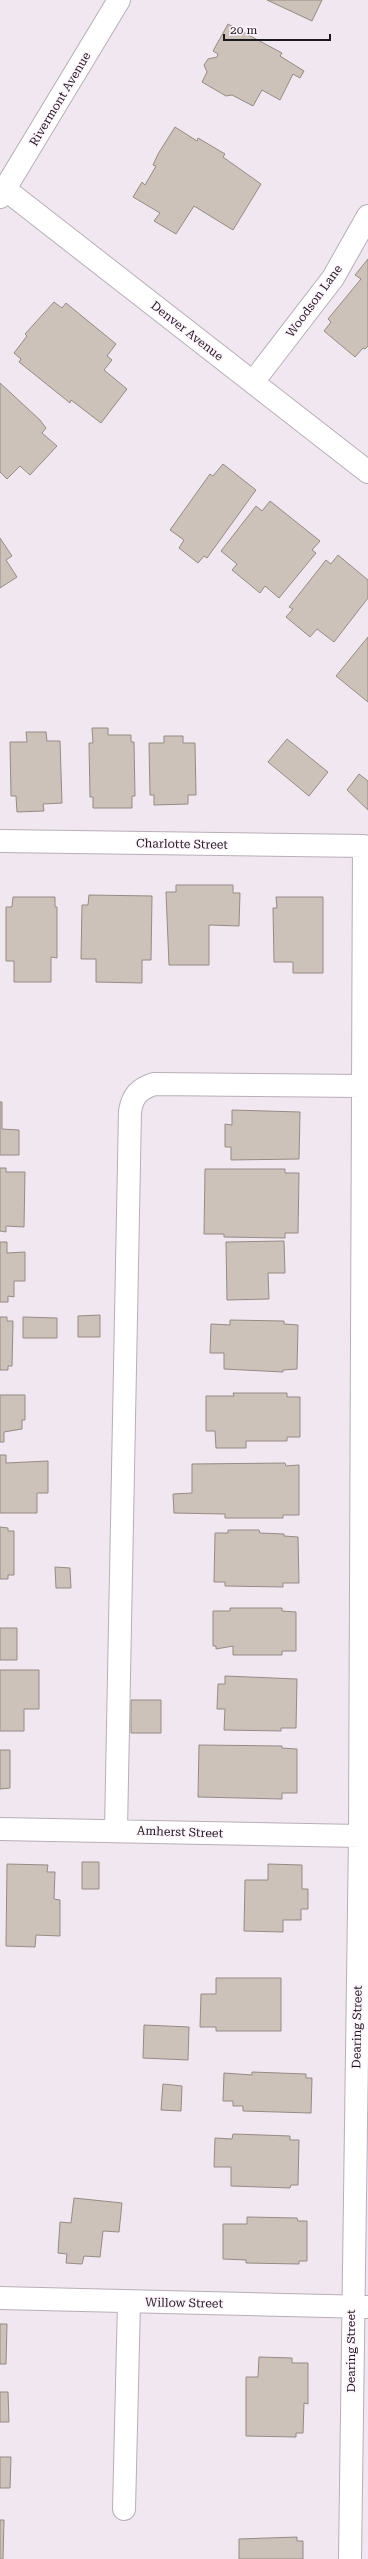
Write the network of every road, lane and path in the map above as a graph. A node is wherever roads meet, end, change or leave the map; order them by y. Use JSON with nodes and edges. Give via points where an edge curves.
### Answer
{"nodes":[{"id":1,"x":118,"y":0,"type":"edge"},
{"id":2,"x":3,"y":194,"type":"edge"},
{"id":3,"x":368,"y":216,"type":"edge"},
{"id":4,"x":253,"y":382,"type":"junction"},
{"id":5,"x":368,"y":472,"type":"edge"},
{"id":6,"x":0,"y":841,"type":"edge"},
{"id":7,"x":364,"y":846,"type":"joint"},
{"id":8,"x":362,"y":1086,"type":"junction"},
{"id":9,"x":366,"y":1210,"type":"edge"},
{"id":10,"x":0,"y":1829,"type":"edge"},
{"id":11,"x":116,"y":1830,"type":"junction"},
{"id":12,"x":360,"y":1836,"type":"junction"},
{"id":13,"x":0,"y":2298,"type":"edge"},
{"id":14,"x":129,"y":2302,"type":"junction"},
{"id":15,"x":360,"y":2307,"type":"edge"},
{"id":16,"x":124,"y":2509,"type":"dead end"},
{"id":17,"x":350,"y":2559,"type":"edge"}],
"edges":[{"from":1,"to":2,"type":"street","name":"Rivermont Avenue"},
{"from":2,"to":4,"type":"street","name":"Denver Avenue"},
{"from":3,"to":4,"type":"street","name":"Woodson Lane","via":[[333,278]]},
{"from":4,"to":5,"type":"street","name":"Denver Avenue"},
{"from":6,"to":7,"type":"street","name":"Charlotte Street"},
{"from":7,"to":8,"type":"street","name":"Dearing Street"},
{"from":8,"to":9,"type":"street","name":"Dearing Street"},
{"from":8,"to":11,"type":"street","via":[[154,1084],[142,1088],[132,1098]]},
{"from":9,"to":12,"type":"street","name":"Dearing Street"},
{"from":10,"to":11,"type":"street","name":"Amherst Street"},
{"from":11,"to":12,"type":"street","name":"Amherst Street"},
{"from":12,"to":15,"type":"street","name":"Dearing Street"},
{"from":13,"to":14,"type":"street","name":"Willow Street"},
{"from":14,"to":15,"type":"street","name":"Willow Street"},
{"from":14,"to":16,"type":"street"},
{"from":15,"to":17,"type":"street","name":"Dearing Street"}]}
